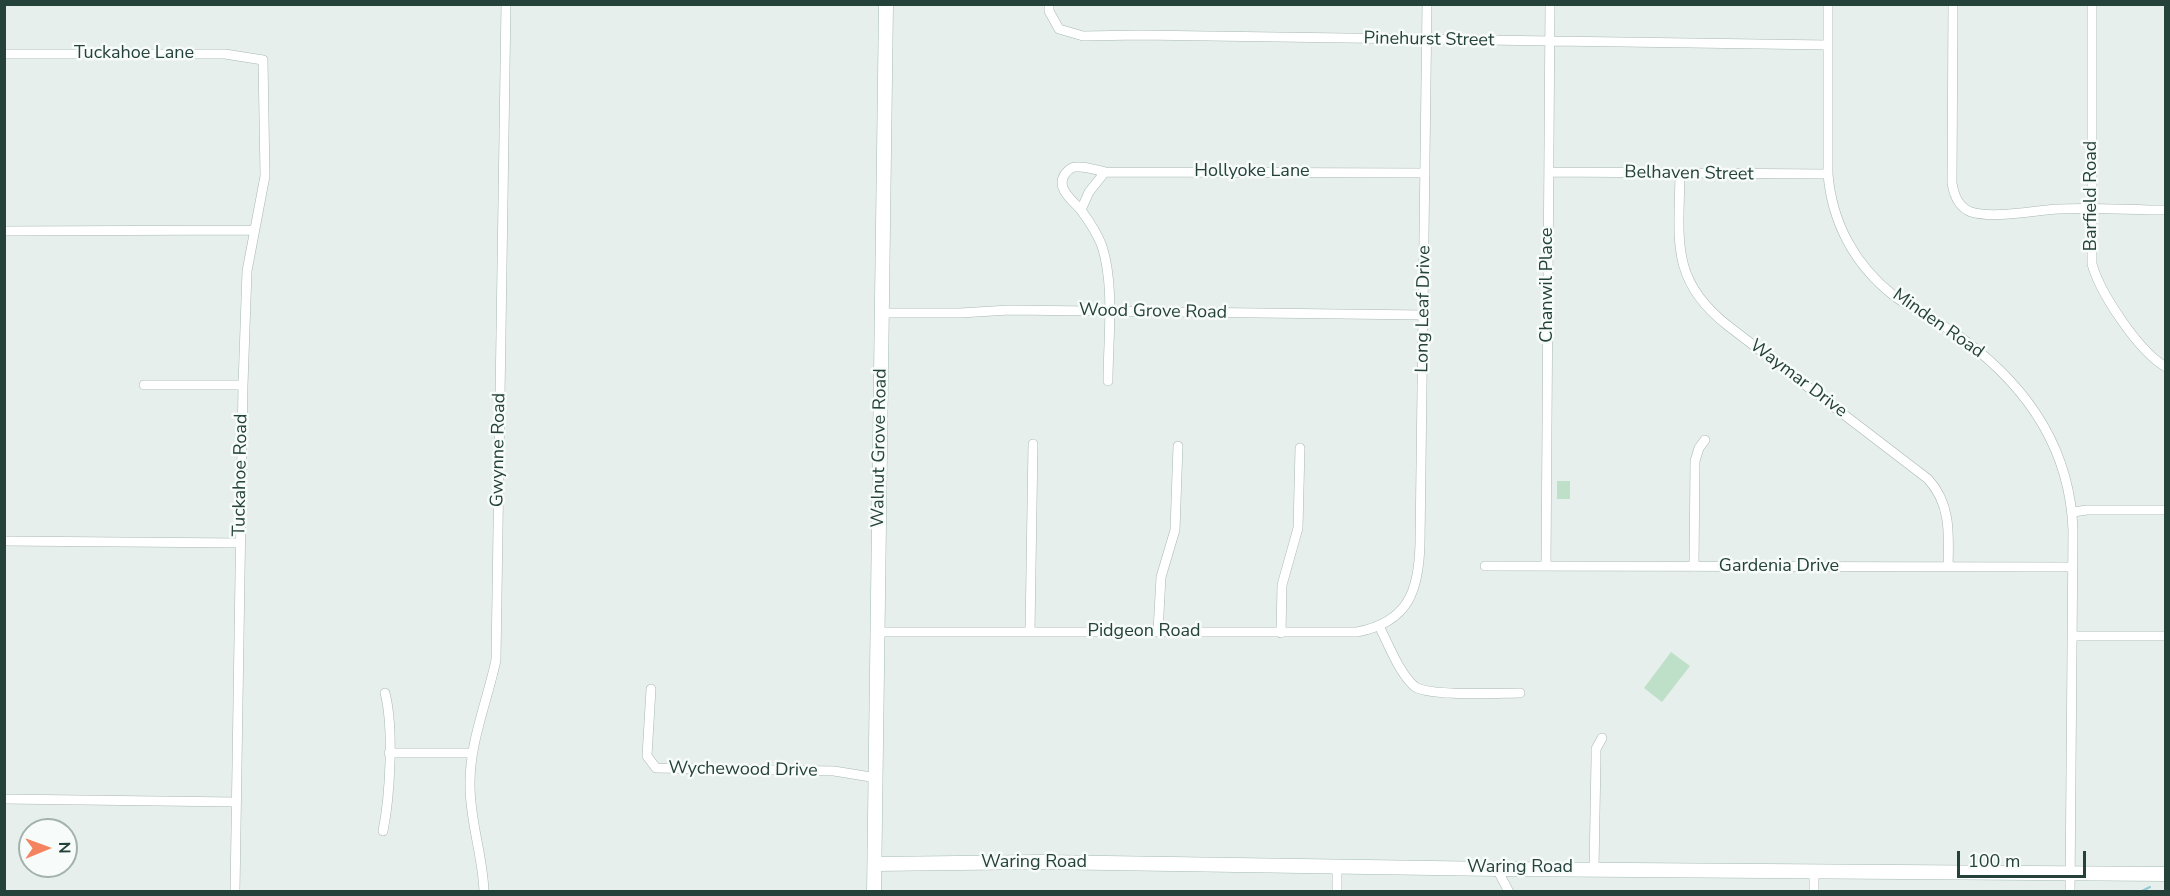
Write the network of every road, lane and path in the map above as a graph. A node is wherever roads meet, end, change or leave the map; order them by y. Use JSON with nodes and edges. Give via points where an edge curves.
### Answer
{"nodes":[{"id":1,"x":506,"y":4,"type":"edge"},
{"id":2,"x":886,"y":4,"type":"edge"},
{"id":3,"x":1049,"y":4,"type":"edge"},
{"id":4,"x":1426,"y":4,"type":"edge"},
{"id":5,"x":1550,"y":4,"type":"edge"},
{"id":6,"x":1828,"y":4,"type":"edge"},
{"id":7,"x":1953,"y":4,"type":"edge"},
{"id":8,"x":2092,"y":4,"type":"edge"},
{"id":9,"x":1426,"y":40,"type":"junction"},
{"id":10,"x":1551,"y":41,"type":"junction"},
{"id":11,"x":1828,"y":45,"type":"junction"},
{"id":12,"x":4,"y":54,"type":"edge"},
{"id":13,"x":263,"y":60,"type":"joint"},
{"id":14,"x":1105,"y":172,"type":"junction"},
{"id":15,"x":1550,"y":172,"type":"junction"},
{"id":16,"x":1425,"y":173,"type":"junction"},
{"id":17,"x":1680,"y":174,"type":"junction"},
{"id":18,"x":1828,"y":174,"type":"junction"},
{"id":19,"x":2091,"y":209,"type":"junction"},
{"id":20,"x":1082,"y":210,"type":"junction"},
{"id":21,"x":2166,"y":210,"type":"edge"},
{"id":22,"x":254,"y":230,"type":"junction"},
{"id":23,"x":4,"y":231,"type":"edge"},
{"id":24,"x":1108,"y":311,"type":"junction"},
{"id":25,"x":882,"y":313,"type":"junction"},
{"id":26,"x":1424,"y":315,"type":"junction"},
{"id":27,"x":2164,"y":365,"type":"edge"},
{"id":28,"x":1108,"y":381,"type":"dead end"},
{"id":29,"x":144,"y":385,"type":"dead end"},
{"id":30,"x":243,"y":385,"type":"junction"},
{"id":31,"x":1705,"y":440,"type":"dead end"},
{"id":32,"x":1034,"y":444,"type":"dead end"},
{"id":33,"x":1178,"y":446,"type":"dead end"},
{"id":34,"x":1300,"y":448,"type":"dead end"},
{"id":35,"x":2166,"y":510,"type":"edge"},
{"id":36,"x":2073,"y":512,"type":"junction"},
{"id":37,"x":4,"y":541,"type":"edge"},
{"id":38,"x":240,"y":543,"type":"junction"},
{"id":39,"x":1485,"y":566,"type":"dead end"},
{"id":40,"x":1546,"y":566,"type":"junction"},
{"id":41,"x":1694,"y":567,"type":"junction"},
{"id":42,"x":1948,"y":567,"type":"junction"},
{"id":43,"x":2073,"y":567,"type":"junction"},
{"id":44,"x":1401,"y":608,"type":"joint"},
{"id":45,"x":1379,"y":626,"type":"junction"},
{"id":46,"x":1030,"y":631,"type":"junction"},
{"id":47,"x":1158,"y":631,"type":"junction"},
{"id":48,"x":879,"y":632,"type":"junction"},
{"id":49,"x":1281,"y":633,"type":"junction"},
{"id":50,"x":2072,"y":636,"type":"junction"},
{"id":51,"x":2166,"y":636,"type":"edge"},
{"id":52,"x":651,"y":688,"type":"dead end"},
{"id":53,"x":385,"y":693,"type":"dead end"},
{"id":54,"x":1520,"y":693,"type":"dead end"},
{"id":55,"x":1602,"y":738,"type":"dead end"},
{"id":56,"x":389,"y":753,"type":"junction"},
{"id":57,"x":472,"y":753,"type":"junction"},
{"id":58,"x":877,"y":778,"type":"junction"},
{"id":59,"x":4,"y":799,"type":"edge"},
{"id":60,"x":236,"y":802,"type":"junction"},
{"id":61,"x":383,"y":831,"type":"dead end"},
{"id":62,"x":875,"y":864,"type":"junction"},
{"id":63,"x":1337,"y":866,"type":"junction"},
{"id":64,"x":1497,"y":869,"type":"junction"},
{"id":65,"x":1594,"y":869,"type":"junction"},
{"id":66,"x":1814,"y":871,"type":"junction"},
{"id":67,"x":2070,"y":873,"type":"junction"},
{"id":68,"x":2166,"y":874,"type":"edge"},
{"id":69,"x":235,"y":891,"type":"edge"},
{"id":70,"x":484,"y":891,"type":"edge"},
{"id":71,"x":874,"y":891,"type":"edge"},
{"id":72,"x":1337,"y":891,"type":"edge"},
{"id":73,"x":1509,"y":891,"type":"edge"},
{"id":74,"x":1814,"y":891,"type":"edge"},
{"id":75,"x":2070,"y":891,"type":"edge"}],
"edges":[{"from":1,"to":57,"type":"street","name":"Gwynne Road","via":[[496,660]]},
{"from":2,"to":25,"type":"main road","name":"Walnut Grove Road"},
{"from":3,"to":9,"type":"street","name":"Pinehurst Street","via":[[1059,29],[1083,36]]},
{"from":4,"to":9,"type":"street","name":"Long Leaf Drive"},
{"from":5,"to":10,"type":"street","name":"Chanwil Place"},
{"from":6,"to":11,"type":"street","name":"Minden Road"},
{"from":7,"to":19,"type":"street","via":[[1952,183],[1962,207],[1978,213]]},
{"from":8,"to":19,"type":"street","name":"Barfield Road"},
{"from":9,"to":10,"type":"street","name":"Pinehurst Street"},
{"from":9,"to":16,"type":"street","name":"Long Leaf Drive"},
{"from":10,"to":11,"type":"street","name":"Pinehurst Street"},
{"from":10,"to":15,"type":"street","name":"Chanwil Place"},
{"from":11,"to":18,"type":"street","name":"Minden Road"},
{"from":12,"to":13,"type":"street","name":"Tuckahoe Lane","via":[[225,54]]},
{"from":13,"to":22,"type":"street","name":"Tuckahoe Road","via":[[265,176]]},
{"from":14,"to":16,"type":"street","name":"Hollyoke Lane"},
{"from":14,"to":20,"type":"street","via":[[1089,192]]},
{"from":14,"to":20,"type":"street","name":"Hollyoke Lane","via":[[1076,166],[1065,173],[1064,190]]},
{"from":15,"to":17,"type":"street","name":"Belhaven Street"},
{"from":15,"to":40,"type":"street","name":"Chanwil Place"},
{"from":16,"to":26,"type":"street","name":"Long Leaf Drive"},
{"from":17,"to":18,"type":"street","name":"Belhaven Street"},
{"from":17,"to":42,"type":"street","name":"Waymar Drive","via":[[1680,252],[1697,295],[1727,326],[1928,479],[1947,513]]},
{"from":18,"to":36,"type":"street","name":"Minden Road","via":[[1839,225],[1866,269],[1894,296],[1976,349],[2029,403],[2059,456]]},
{"from":19,"to":21,"type":"street"},
{"from":19,"to":27,"type":"street","name":"Barfield Road","via":[[2091,256],[2098,284],[2142,346]]},
{"from":20,"to":24,"type":"street","via":[[1105,257]]},
{"from":22,"to":23,"type":"street"},
{"from":22,"to":30,"type":"street","name":"Tuckahoe Road","via":[[247,271]]},
{"from":24,"to":25,"type":"street","name":"Wood Grove Road"},
{"from":24,"to":26,"type":"street","name":"Wood Grove Road"},
{"from":24,"to":28,"type":"street"},
{"from":25,"to":48,"type":"main road","name":"Walnut Grove Road"},
{"from":26,"to":44,"type":"street","name":"Long Leaf Drive","via":[[1420,560],[1415,588]]},
{"from":29,"to":30,"type":"street"},
{"from":30,"to":38,"type":"street","name":"Tuckahoe Road"},
{"from":31,"to":41,"type":"street","via":[[1695,461]]},
{"from":32,"to":46,"type":"street"},
{"from":33,"to":47,"type":"street","via":[[1175,530],[1161,577]]},
{"from":34,"to":49,"type":"street","via":[[1298,528],[1282,585]]},
{"from":35,"to":36,"type":"street"},
{"from":36,"to":43,"type":"street","name":"Minden Road"},
{"from":37,"to":38,"type":"street"},
{"from":38,"to":60,"type":"street","name":"Tuckahoe Road"},
{"from":39,"to":40,"type":"street","name":"Gardenia Drive"},
{"from":40,"to":41,"type":"street","name":"Gardenia Drive"},
{"from":41,"to":42,"type":"street","name":"Gardenia Drive"},
{"from":42,"to":43,"type":"street","name":"Gardenia Drive"},
{"from":43,"to":50,"type":"street","name":"Minden Road"},
{"from":44,"to":45,"type":"street","name":"Pidgeon Road"},
{"from":45,"to":49,"type":"street","name":"Pidgeon Road","via":[[1357,632]]},
{"from":45,"to":54,"type":"street","via":[[1406,677],[1418,689]]},
{"from":46,"to":47,"type":"street","name":"Pidgeon Road"},
{"from":46,"to":48,"type":"street","name":"Pidgeon Road"},
{"from":47,"to":49,"type":"street","name":"Pidgeon Road"},
{"from":48,"to":58,"type":"main road","name":"Walnut Grove Road"},
{"from":50,"to":51,"type":"street"},
{"from":50,"to":67,"type":"street","name":"Minden Road"},
{"from":52,"to":58,"type":"street","name":"Wychewood Drive","via":[[647,756],[656,768],[834,771]]},
{"from":53,"to":56,"type":"street"},
{"from":55,"to":65,"type":"street","via":[[1596,749]]},
{"from":56,"to":57,"type":"street"},
{"from":56,"to":61,"type":"street","via":[[388,807]]},
{"from":57,"to":70,"type":"street","name":"Gwynne Road","via":[[473,828]]},
{"from":58,"to":62,"type":"main road","name":"Walnut Grove Road"},
{"from":59,"to":60,"type":"street"},
{"from":60,"to":69,"type":"street","name":"Tuckahoe Road"},
{"from":62,"to":63,"type":"main road","name":"Waring Road"},
{"from":62,"to":71,"type":"main road","name":"Walnut Grove Road"},
{"from":63,"to":64,"type":"main road","name":"Waring Road"},
{"from":63,"to":72,"type":"street"},
{"from":64,"to":65,"type":"main road","name":"Waring Road"},
{"from":64,"to":73,"type":"street"},
{"from":65,"to":66,"type":"main road","name":"Waring Road"},
{"from":66,"to":67,"type":"main road","name":"Waring Road"},
{"from":66,"to":74,"type":"street"},
{"from":67,"to":68,"type":"main road","name":"Waring Road"},
{"from":67,"to":75,"type":"street","name":"Minden Road"}]}
